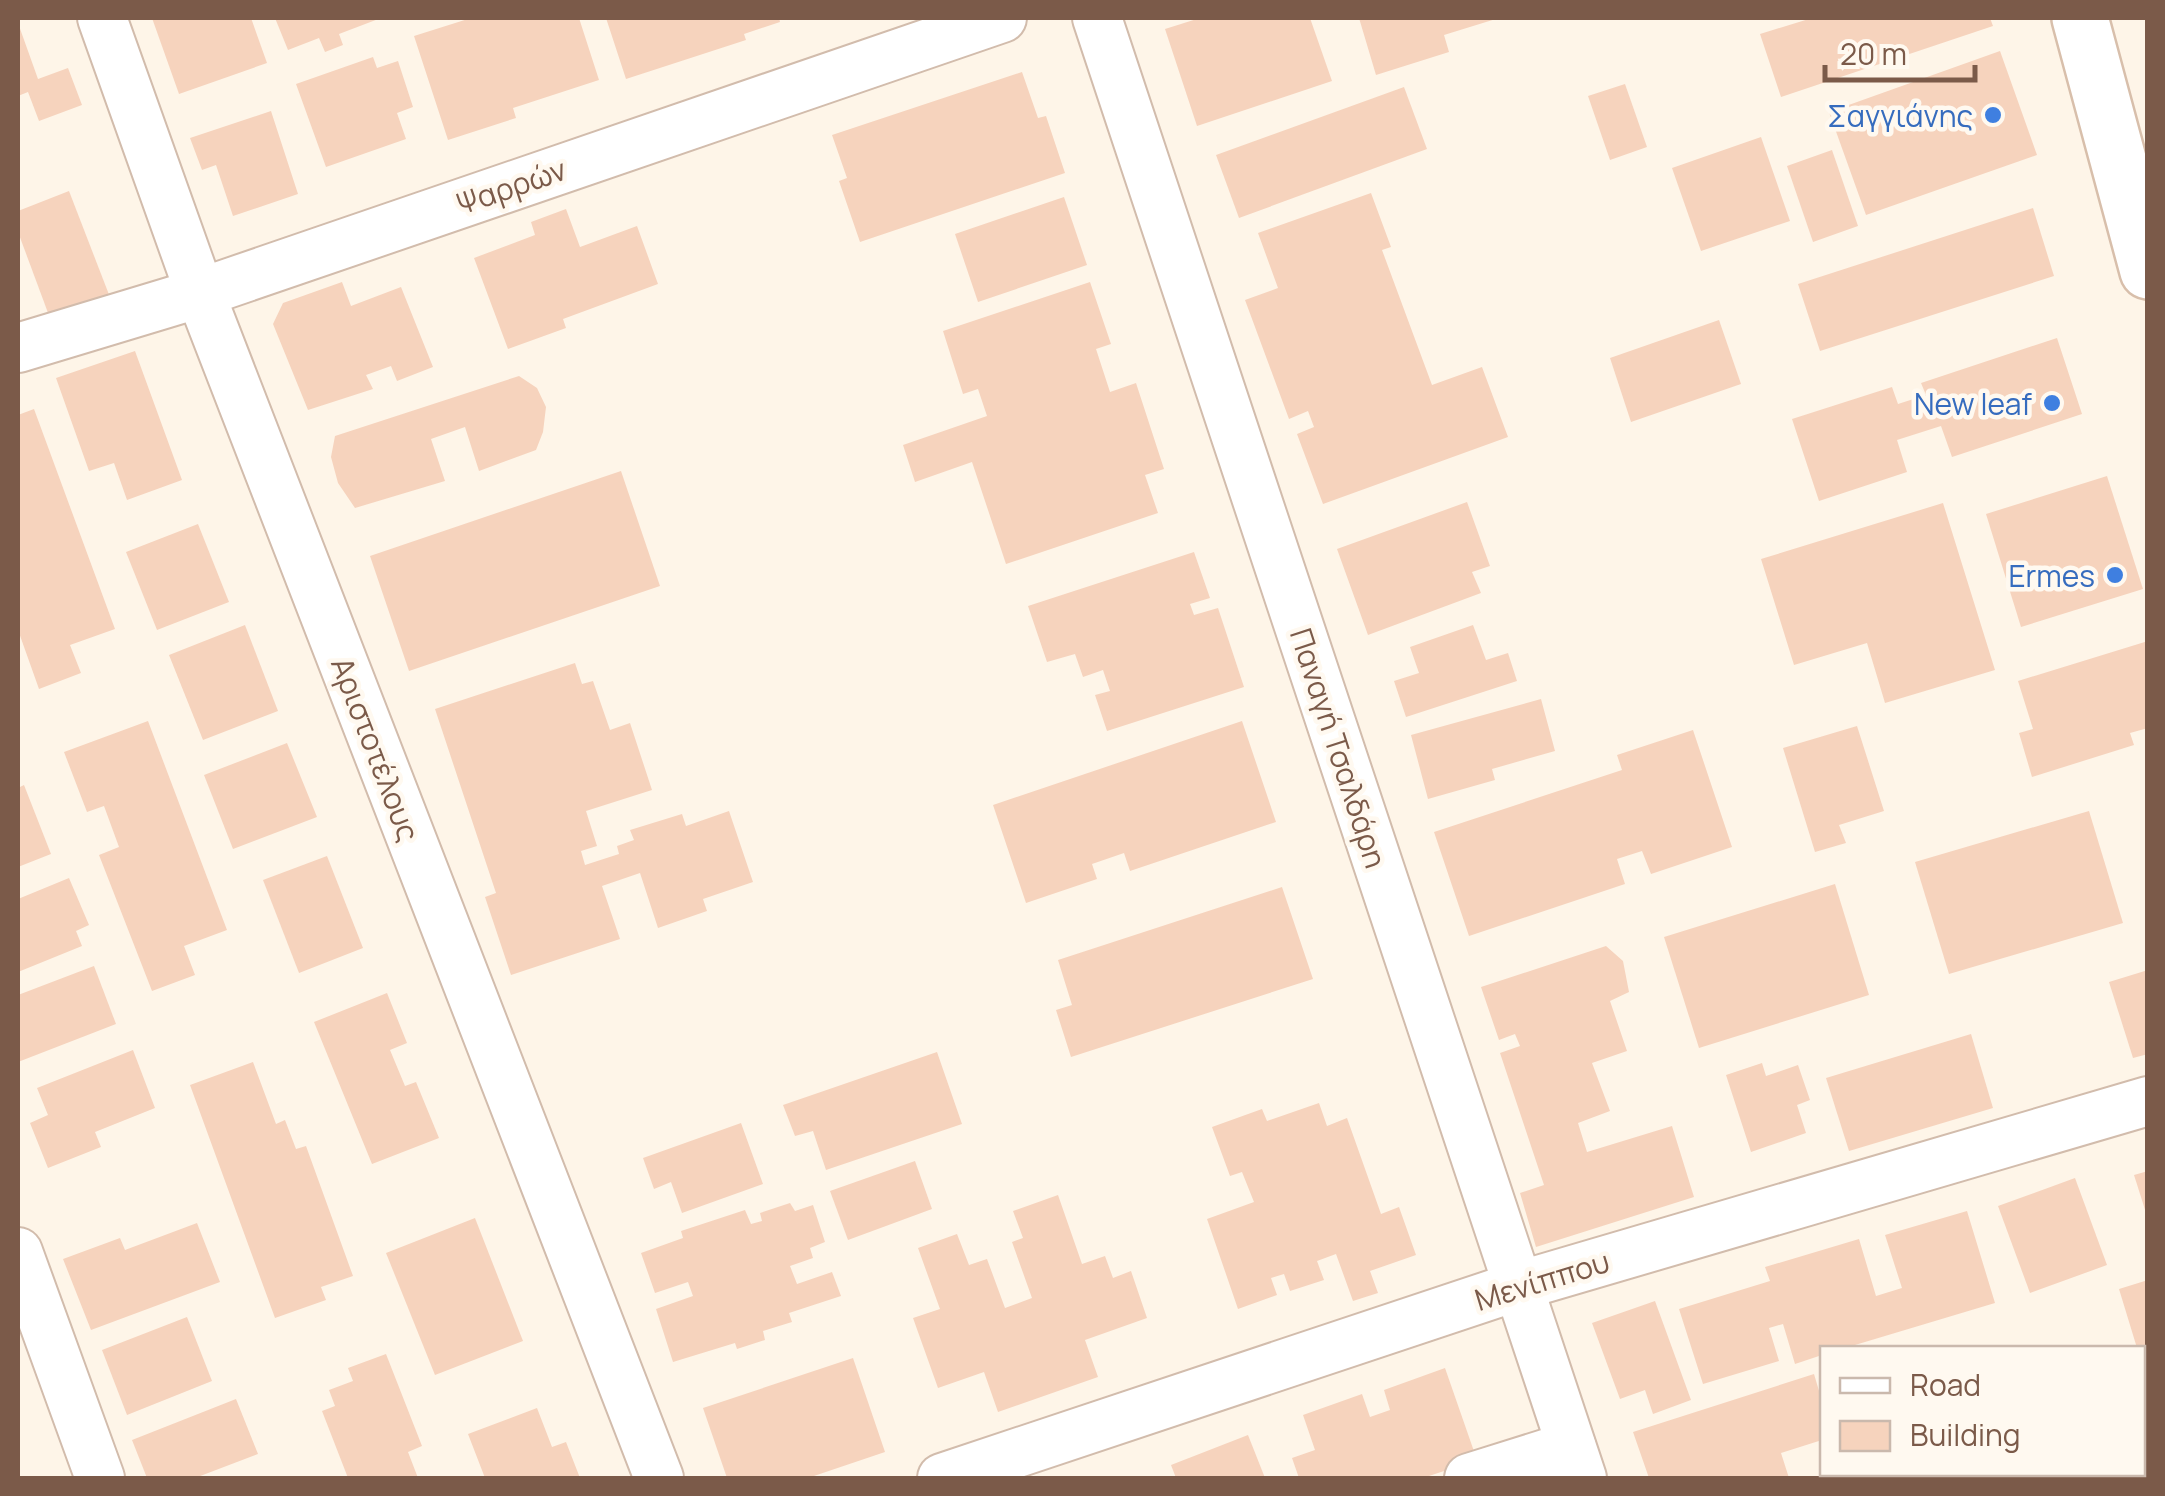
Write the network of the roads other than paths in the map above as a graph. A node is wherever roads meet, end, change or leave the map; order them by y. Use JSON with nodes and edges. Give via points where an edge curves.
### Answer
{"nodes":[{"id":1,"x":102,"y":18,"type":"edge"},
{"id":2,"x":1002,"y":18,"type":"edge"},
{"id":3,"x":1096,"y":18,"type":"edge"},
{"id":4,"x":2080,"y":18,"type":"edge"},
{"id":5,"x":2148,"y":271,"type":"edge"},
{"id":6,"x":200,"y":293,"type":"junction"},
{"id":7,"x":18,"y":348,"type":"edge"},
{"id":8,"x":2148,"y":1101,"type":"edge"},
{"id":9,"x":18,"y":1252,"type":"edge"},
{"id":10,"x":1518,"y":1286,"type":"junction"},
{"id":11,"x":1577,"y":1462,"type":"edge"},
{"id":12,"x":100,"y":1478,"type":"edge"},
{"id":13,"x":658,"y":1478,"type":"edge"},
{"id":14,"x":942,"y":1478,"type":"edge"},
{"id":15,"x":1470,"y":1478,"type":"edge"}],
"edges":[{"from":1,"to":6,"type":"street","name":"Αριστοτέλους"},
{"from":2,"to":6,"type":"street","name":"Ψαρρών"},
{"from":3,"to":10,"type":"street","name":"Παναγή Τσαλδάρη"},
{"from":4,"to":5,"type":"street"},
{"from":6,"to":7,"type":"street","name":"Ψαρρών"},
{"from":6,"to":13,"type":"street","name":"Αριστοτέλους"},
{"from":8,"to":10,"type":"street","name":"Μενίππου"},
{"from":9,"to":12,"type":"street"},
{"from":10,"to":11,"type":"street","name":"Παναγή Τσαλδάρη"},
{"from":10,"to":14,"type":"street","name":"Μενίππου"},
{"from":11,"to":15,"type":"street"}]}
